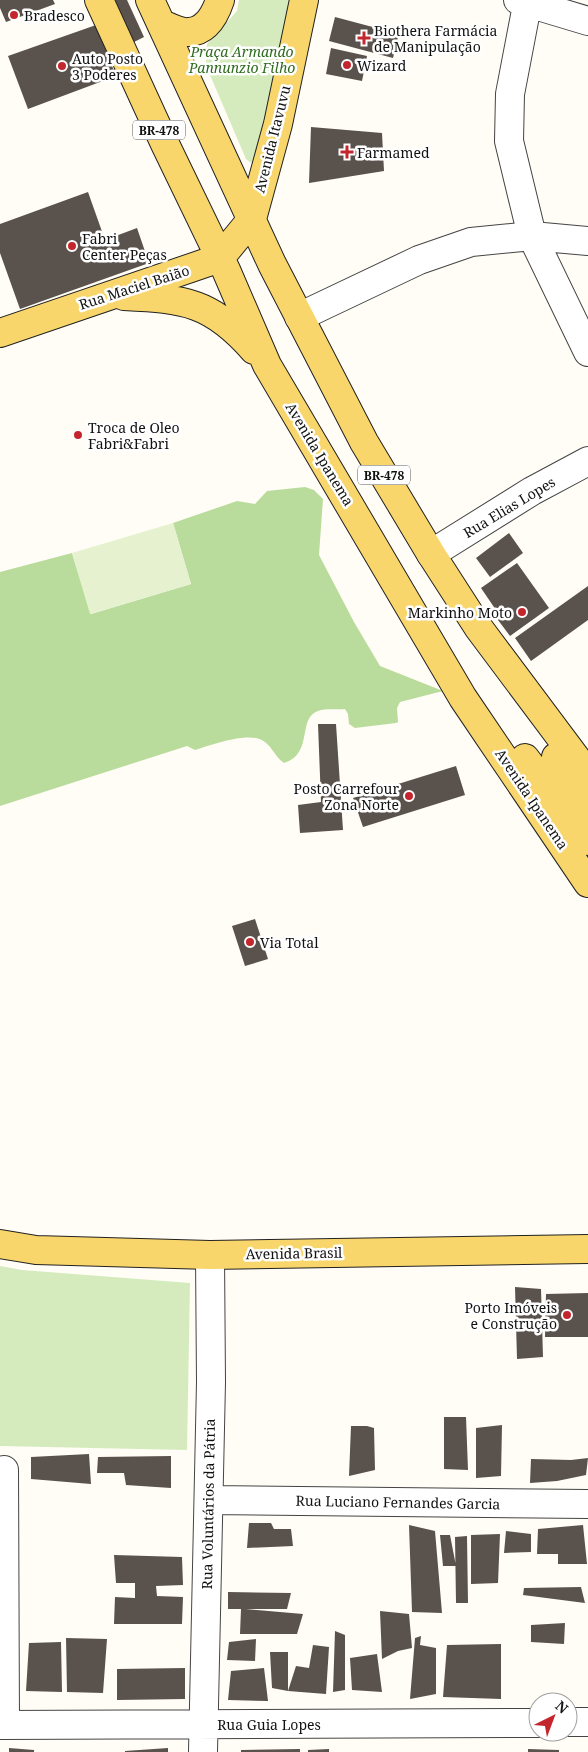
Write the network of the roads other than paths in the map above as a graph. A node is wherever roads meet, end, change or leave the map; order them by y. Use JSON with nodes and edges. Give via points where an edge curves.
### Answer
{"nodes":[{"id":1,"x":99,"y":0,"type":"edge"},
{"id":2,"x":150,"y":0,"type":"edge"},
{"id":3,"x":220,"y":0,"type":"edge"},
{"id":4,"x":304,"y":0,"type":"edge"},
{"id":5,"x":525,"y":1,"type":"edge"},
{"id":6,"x":588,"y":21,"type":"edge"},
{"id":7,"x":162,"y":24,"type":"junction"},
{"id":8,"x":252,"y":219,"type":"junction"},
{"id":9,"x":532,"y":236,"type":"junction"},
{"id":10,"x":588,"y":241,"type":"edge"},
{"id":11,"x":220,"y":258,"type":"junction"},
{"id":12,"x":108,"y":295,"type":"junction"},
{"id":13,"x":300,"y":317,"type":"junction"},
{"id":14,"x":0,"y":333,"type":"edge"},
{"id":15,"x":588,"y":352,"type":"edge"},
{"id":16,"x":267,"y":365,"type":"junction"},
{"id":17,"x":588,"y":461,"type":"edge"},
{"id":18,"x":431,"y":554,"type":"junction"},
{"id":19,"x":402,"y":596,"type":"junction"},
{"id":20,"x":478,"y":627,"type":"junction"},
{"id":21,"x":588,"y":774,"type":"edge"},
{"id":22,"x":588,"y":808,"type":"edge"},
{"id":23,"x":588,"y":841,"type":"edge"},
{"id":24,"x":588,"y":883,"type":"edge"},
{"id":25,"x":0,"y":1244,"type":"edge"},
{"id":26,"x":588,"y":1249,"type":"edge"},
{"id":27,"x":210,"y":1255,"type":"junction"},
{"id":28,"x":4,"y":1470,"type":"dead end"},
{"id":29,"x":209,"y":1500,"type":"junction"},
{"id":30,"x":588,"y":1504,"type":"edge"},
{"id":31,"x":2,"y":1520,"type":"edge"},
{"id":32,"x":528,"y":1722,"type":"edge"},
{"id":33,"x":204,"y":1724,"type":"junction"},
{"id":34,"x":2,"y":1725,"type":"edge"},
{"id":35,"x":204,"y":1752,"type":"edge"}],
"edges":[{"from":1,"to":11,"type":"main road","name":"Avenida Ipanema","number":"BR-478"},
{"from":2,"to":7,"type":"main road","number":"BR-478"},
{"from":3,"to":7,"type":"main road","via":[[216,12],[202,29],[187,33]]},
{"from":4,"to":8,"type":"main road","name":"Avenida Itavuvu","via":[[278,124]]},
{"from":5,"to":6,"type":"street"},
{"from":5,"to":9,"type":"street","via":[[510,94],[509,141]]},
{"from":7,"to":8,"type":"main road","number":"BR-478"},
{"from":8,"to":11,"type":"main road"},
{"from":8,"to":13,"type":"main road","number":"BR-478"},
{"from":9,"to":10,"type":"street"},
{"from":9,"to":13,"type":"street","via":[[471,242],[419,260]]},
{"from":9,"to":15,"type":"street"},
{"from":11,"to":12,"type":"main road","name":"Rua Maciel Baião"},
{"from":11,"to":16,"type":"main road","name":"Avenida Ipanema","number":"BR-478"},
{"from":12,"to":14,"type":"main road","name":"Rua Maciel Baião"},
{"from":12,"to":16,"type":"main road","via":[[174,300],[211,312],[240,334]]},
{"from":13,"to":18,"type":"main road","number":"BR-478","via":[[364,442]]},
{"from":16,"to":19,"type":"main road","name":"Avenida Ipanema","number":"BR-478"},
{"from":17,"to":18,"type":"street","name":"Rua Elias Lopes","via":[[532,491]]},
{"from":18,"to":20,"type":"main road","number":"BR-478"},
{"from":19,"to":23,"type":"main road"},
{"from":19,"to":24,"type":"main road","name":"Avenida Ipanema","number":"BR-478","via":[[463,698]]},
{"from":20,"to":21,"type":"main road","number":"BR-478"},
{"from":20,"to":22,"type":"main road"},
{"from":25,"to":27,"type":"main road","name":"Avenida Brasil","via":[[36,1250]]},
{"from":26,"to":27,"type":"main road","name":"Avenida Brasil"},
{"from":27,"to":29,"type":"street","name":"Rua Voluntários da Pátria"},
{"from":28,"to":31,"type":"street"},
{"from":29,"to":30,"type":"street","name":"Rua Luciano Fernandes Garcia"},
{"from":29,"to":33,"type":"street","name":"Rua Voluntários da Pátria"},
{"from":31,"to":34,"type":"street"},
{"from":32,"to":33,"type":"street","name":"Rua Guia Lopes"},
{"from":33,"to":34,"type":"street","name":"Rua Guia Lopes"},
{"from":33,"to":35,"type":"street","name":"Rua Voluntários da Pátria"}]}
